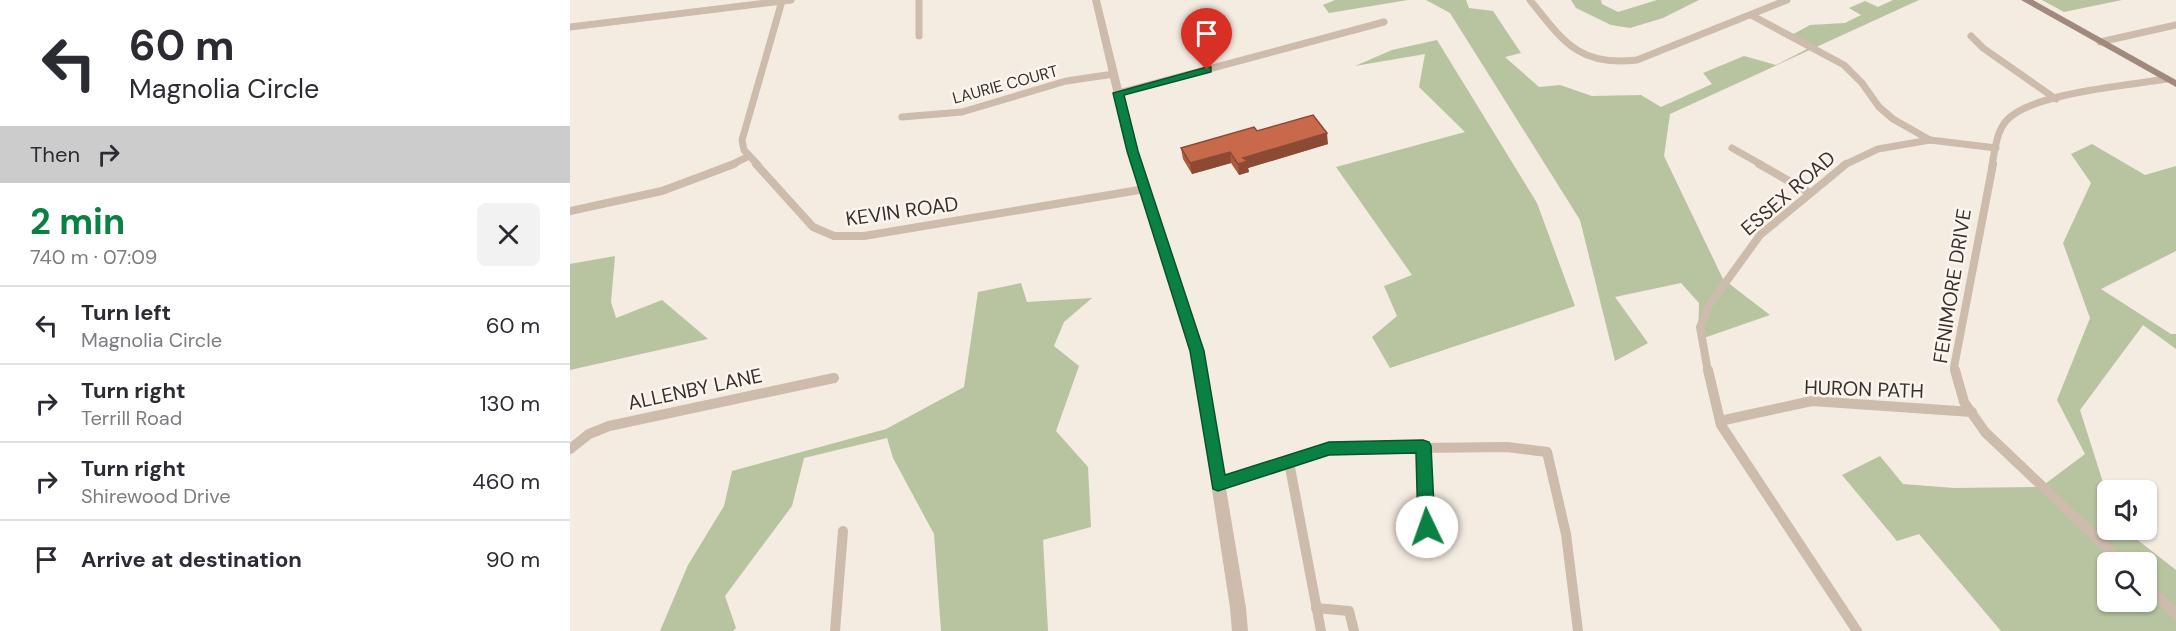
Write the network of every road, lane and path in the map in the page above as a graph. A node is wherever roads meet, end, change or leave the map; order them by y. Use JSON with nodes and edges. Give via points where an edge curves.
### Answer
{"nodes":[{"id":1,"x":732,"y":0,"type":"edge"},
{"id":2,"x":920,"y":0,"type":"edge"},
{"id":3,"x":1096,"y":0,"type":"edge"},
{"id":4,"x":1530,"y":0,"type":"edge"},
{"id":5,"x":1788,"y":0,"type":"edge"},
{"id":6,"x":2026,"y":0,"type":"edge"},
{"id":7,"x":787,"y":1,"type":"edge"},
{"id":8,"x":729,"y":8,"type":"junction"},
{"id":9,"x":1751,"y":15,"type":"junction"},
{"id":10,"x":1384,"y":22,"type":"dead end"},
{"id":11,"x":2176,"y":25,"type":"edge"},
{"id":12,"x":570,"y":27,"type":"edge"},
{"id":13,"x":919,"y":36,"type":"dead end"},
{"id":14,"x":1971,"y":36,"type":"dead end"},
{"id":15,"x":2100,"y":42,"type":"junction"},
{"id":16,"x":1114,"y":74,"type":"junction"},
{"id":17,"x":2171,"y":82,"type":"edge"},
{"id":18,"x":1119,"y":93,"type":"junction"},
{"id":19,"x":2056,"y":99,"type":"junction"},
{"id":20,"x":902,"y":117,"type":"dead end"},
{"id":21,"x":1930,"y":140,"type":"junction"},
{"id":22,"x":1732,"y":148,"type":"dead end"},
{"id":23,"x":1996,"y":148,"type":"junction"},
{"id":24,"x":749,"y":156,"type":"junction"},
{"id":25,"x":1144,"y":189,"type":"junction"},
{"id":26,"x":1810,"y":193,"type":"junction"},
{"id":27,"x":570,"y":211,"type":"edge"},
{"id":28,"x":834,"y":378,"type":"dead end"},
{"id":29,"x":1971,"y":412,"type":"junction"},
{"id":30,"x":1720,"y":421,"type":"junction"},
{"id":31,"x":1423,"y":446,"type":"junction"},
{"id":32,"x":570,"y":449,"type":"edge"},
{"id":33,"x":1289,"y":462,"type":"junction"},
{"id":34,"x":1218,"y":484,"type":"junction"},
{"id":35,"x":843,"y":531,"type":"dead end"},
{"id":36,"x":1428,"y":547,"type":"dead end"},
{"id":37,"x":2111,"y":552,"type":"edge"},
{"id":38,"x":2157,"y":596,"type":"edge"},
{"id":39,"x":1316,"y":608,"type":"junction"},
{"id":40,"x":2176,"y":614,"type":"edge"},
{"id":41,"x":835,"y":631,"type":"edge"},
{"id":42,"x":1240,"y":631,"type":"edge"},
{"id":43,"x":1321,"y":631,"type":"edge"},
{"id":44,"x":1354,"y":631,"type":"edge"},
{"id":45,"x":1578,"y":631,"type":"edge"},
{"id":46,"x":1857,"y":631,"type":"edge"}],
"edges":[{"from":1,"to":8,"type":"street"},
{"from":2,"to":13,"type":"street"},
{"from":3,"to":16,"type":"street"},
{"from":4,"to":9,"type":"street","via":[[1571,49],[1609,62],[1637,60]]},
{"from":5,"to":9,"type":"street"},
{"from":6,"to":15,"type":"main road"},
{"from":7,"to":8,"type":"street"},
{"from":7,"to":24,"type":"street","via":[[742,140]]},
{"from":8,"to":12,"type":"street"},
{"from":9,"to":21,"type":"street","via":[[1844,65],[1879,107]]},
{"from":10,"to":18,"type":"street"},
{"from":11,"to":15,"type":"street"},
{"from":14,"to":19,"type":"street"},
{"from":15,"to":17,"type":"main road"},
{"from":16,"to":18,"type":"street"},
{"from":16,"to":20,"type":"street","name":"LAURIE COURT","via":[[1066,81],[962,112]]},
{"from":17,"to":19,"type":"street","name":"FENIMORE DRIVE"},
{"from":18,"to":25,"type":"street"},
{"from":19,"to":23,"type":"street","name":"FENIMORE DRIVE","via":[[2026,107],[2008,119],[1998,135]]},
{"from":21,"to":23,"type":"street","name":"ESSEX ROAD"},
{"from":21,"to":26,"type":"street","name":"ESSEX ROAD","via":[[1878,149],[1850,161]]},
{"from":22,"to":26,"type":"street"},
{"from":23,"to":29,"type":"street","name":"FENIMORE DRIVE","via":[[1954,367],[1964,402]]},
{"from":24,"to":25,"type":"street","name":"KEVIN ROAD","via":[[813,227],[841,237]]},
{"from":24,"to":27,"type":"street","via":[[697,181],[658,194]]},
{"from":25,"to":34,"type":"street","via":[[1197,351]]},
{"from":26,"to":30,"type":"street","name":"ESSEX ROAD","via":[[1760,235],[1710,304],[1700,327]]},
{"from":28,"to":32,"type":"street","name":"ALLENBY LANE","via":[[609,426],[589,434]]},
{"from":29,"to":30,"type":"street","name":"HURON PATH","via":[[1812,401]]},
{"from":29,"to":37,"type":"street","name":"FENIMORE DRIVE","via":[[1985,432]]},
{"from":30,"to":46,"type":"street","name":"ESSEX ROAD"},
{"from":31,"to":33,"type":"street","via":[[1329,449]]},
{"from":31,"to":36,"type":"street"},
{"from":31,"to":45,"type":"street","via":[[1507,447],[1547,452],[1566,534]]},
{"from":33,"to":34,"type":"street"},
{"from":33,"to":39,"type":"street"},
{"from":34,"to":42,"type":"street"},
{"from":35,"to":41,"type":"street"},
{"from":38,"to":40,"type":"street"},
{"from":39,"to":43,"type":"street"},
{"from":39,"to":44,"type":"street","via":[[1349,611]]}]}
